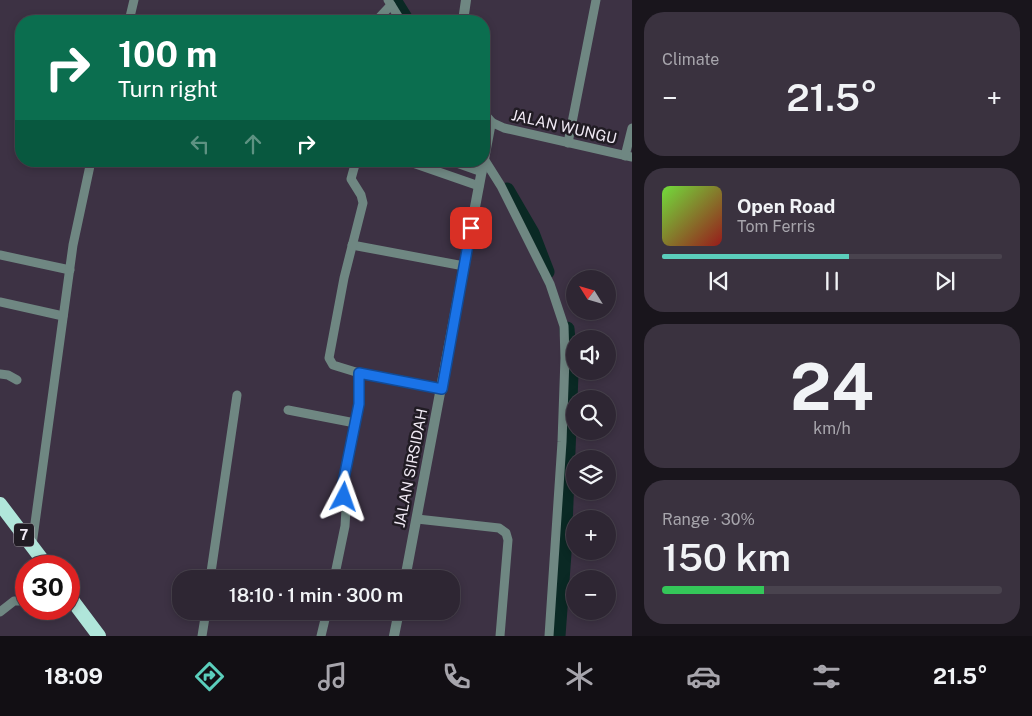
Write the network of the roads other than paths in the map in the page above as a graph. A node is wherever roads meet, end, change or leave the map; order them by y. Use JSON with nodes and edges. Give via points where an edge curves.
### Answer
{"nodes":[{"id":1,"x":134,"y":0,"type":"edge"},
{"id":2,"x":466,"y":0,"type":"edge"},
{"id":3,"x":596,"y":0,"type":"edge"},
{"id":4,"x":389,"y":2,"type":"edge"},
{"id":5,"x":130,"y":15,"type":"edge"},
{"id":6,"x":380,"y":15,"type":"edge"},
{"id":7,"x":397,"y":15,"type":"edge"},
{"id":8,"x":464,"y":15,"type":"edge"},
{"id":9,"x":490,"y":119,"type":"edge"},
{"id":10,"x":632,"y":128,"type":"edge"},
{"id":11,"x":568,"y":143,"type":"junction"},
{"id":12,"x":629,"y":156,"type":"edge"},
{"id":13,"x":90,"y":167,"type":"edge"},
{"id":14,"x":354,"y":167,"type":"edge"},
{"id":15,"x":424,"y":167,"type":"edge"},
{"id":16,"x":468,"y":167,"type":"edge"},
{"id":17,"x":483,"y":167,"type":"edge"},
{"id":18,"x":489,"y":167,"type":"edge"},
{"id":19,"x":482,"y":172,"type":"junction"},
{"id":20,"x":479,"y":186,"type":"junction"},
{"id":21,"x":352,"y":245,"type":"junction"},
{"id":22,"x":0,"y":255,"type":"edge"},
{"id":23,"x":464,"y":266,"type":"junction"},
{"id":24,"x":70,"y":270,"type":"junction"},
{"id":25,"x":0,"y":302,"type":"edge"},
{"id":26,"x":63,"y":316,"type":"junction"},
{"id":27,"x":359,"y":373,"type":"junction"},
{"id":28,"x":0,"y":374,"type":"edge"},
{"id":29,"x":17,"y":380,"type":"dead end"},
{"id":30,"x":442,"y":389,"type":"junction"},
{"id":31,"x":237,"y":395,"type":"dead end"},
{"id":32,"x":288,"y":410,"type":"dead end"},
{"id":33,"x":355,"y":423,"type":"junction"},
{"id":34,"x":0,"y":504,"type":"edge"},
{"id":35,"x":417,"y":519,"type":"junction"},
{"id":36,"x":32,"y":545,"type":"junction"},
{"id":37,"x":39,"y":555,"type":"edge"},
{"id":38,"x":211,"y":570,"type":"edge"},
{"id":39,"x":336,"y":570,"type":"edge"},
{"id":40,"x":407,"y":570,"type":"edge"},
{"id":41,"x":15,"y":601,"type":"edge"},
{"id":42,"x":80,"y":611,"type":"edge"},
{"id":43,"x":0,"y":612,"type":"edge"},
{"id":44,"x":205,"y":620,"type":"edge"},
{"id":45,"x":324,"y":620,"type":"edge"},
{"id":46,"x":397,"y":620,"type":"edge"},
{"id":47,"x":99,"y":636,"type":"edge"},
{"id":48,"x":202,"y":636,"type":"edge"},
{"id":49,"x":321,"y":636,"type":"edge"},
{"id":50,"x":394,"y":636,"type":"edge"},
{"id":51,"x":500,"y":636,"type":"edge"},
{"id":52,"x":550,"y":636,"type":"edge"}],
"edges":[{"from":1,"to":5,"type":"street"},
{"from":2,"to":8,"type":"street"},
{"from":3,"to":11,"type":"street"},
{"from":4,"to":6,"type":"street"},
{"from":4,"to":7,"type":"street"},
{"from":9,"to":11,"type":"street","name":"JALAN WUNGU","via":[[504,128]]},
{"from":10,"to":12,"type":"street"},
{"from":11,"to":12,"type":"street","name":"JALAN WUNGU"},
{"from":13,"to":24,"type":"street"},
{"from":14,"to":21,"type":"street","via":[[351,179],[363,201]]},
{"from":15,"to":20,"type":"street"},
{"from":16,"to":19,"type":"street"},
{"from":17,"to":19,"type":"street","name":"JALAN SIRSIDAH"},
{"from":18,"to":52,"type":"street","via":[[550,284],[564,326],[562,442]]},
{"from":19,"to":20,"type":"street","name":"JALAN SIRSIDAH"},
{"from":20,"to":23,"type":"street","name":"JALAN SIRSIDAH"},
{"from":21,"to":23,"type":"street"},
{"from":21,"to":27,"type":"street","via":[[330,361],[333,365]]},
{"from":22,"to":24,"type":"street"},
{"from":23,"to":30,"type":"street","name":"JALAN SIRSIDAH"},
{"from":24,"to":26,"type":"street"},
{"from":25,"to":26,"type":"street"},
{"from":26,"to":36,"type":"street"},
{"from":27,"to":30,"type":"street"},
{"from":27,"to":33,"type":"street"},
{"from":28,"to":29,"type":"street"},
{"from":30,"to":35,"type":"street","name":"JALAN SIRSIDAH"},
{"from":31,"to":38,"type":"street"},
{"from":32,"to":33,"type":"street"},
{"from":33,"to":39,"type":"street","via":[[342,488],[345,526]]},
{"from":34,"to":36,"type":"highway","number":"7"},
{"from":35,"to":40,"type":"street","name":"JALAN SIRSIDAH"},
{"from":35,"to":51,"type":"street","via":[[499,528],[506,533]]},
{"from":36,"to":37,"type":"highway","number":"7"},
{"from":41,"to":43,"type":"street"},
{"from":42,"to":47,"type":"highway"},
{"from":44,"to":48,"type":"street"},
{"from":45,"to":49,"type":"street"},
{"from":46,"to":50,"type":"street"}]}
